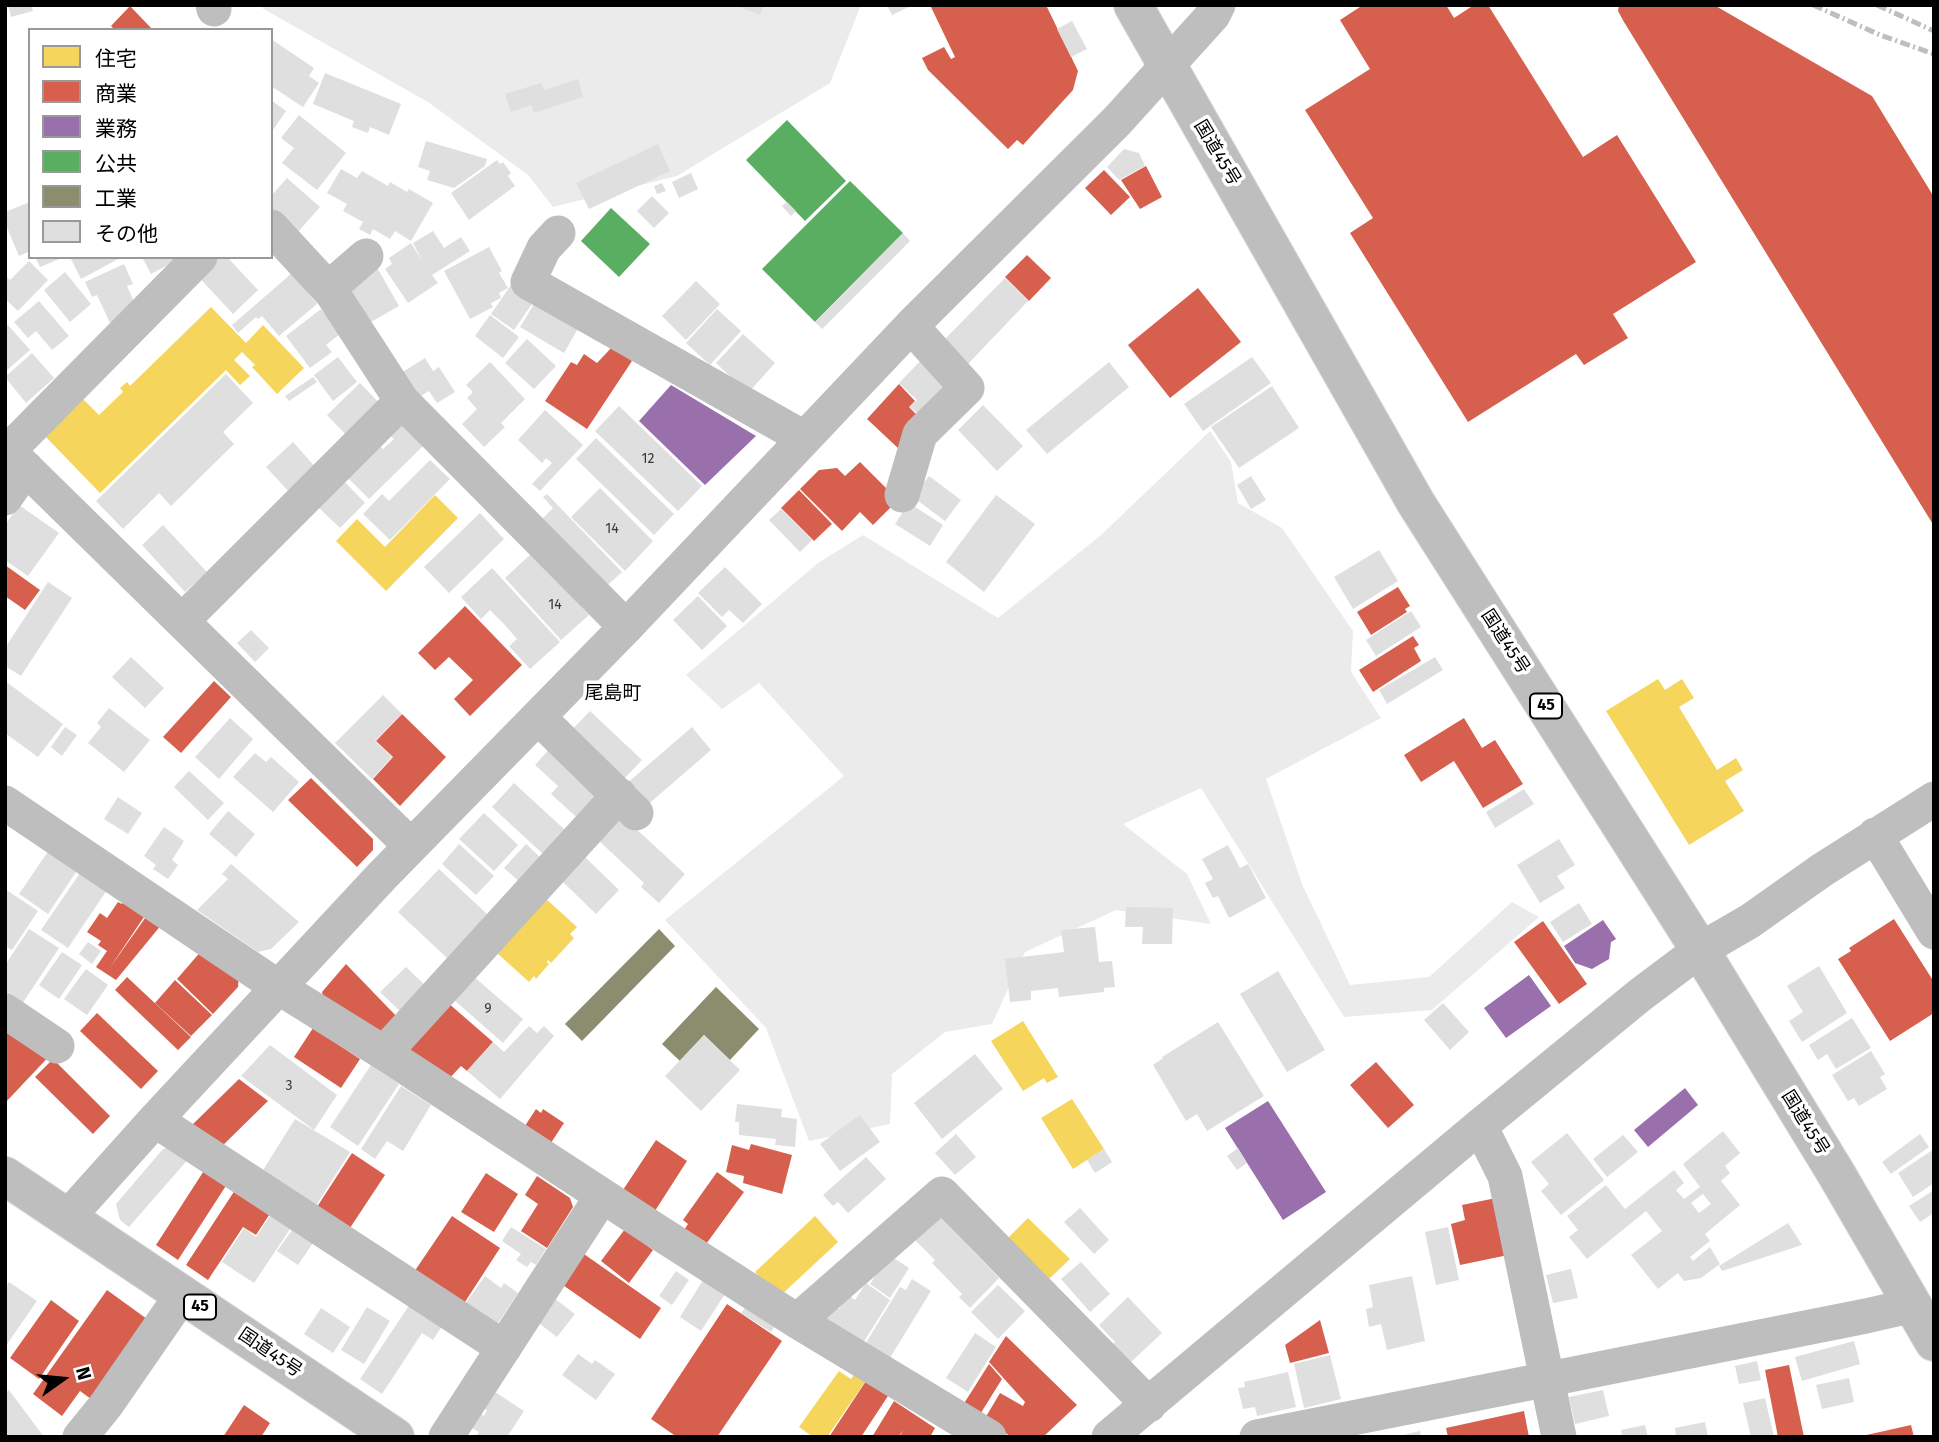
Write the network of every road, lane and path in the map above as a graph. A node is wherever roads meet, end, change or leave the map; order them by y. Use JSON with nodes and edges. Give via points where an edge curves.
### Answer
{"nodes":[{"id":1,"x":1133,"y":5,"type":"edge"},
{"id":2,"x":1224,"y":9,"type":"edge"},
{"id":3,"x":1166,"y":65,"type":"junction"},
{"id":4,"x":273,"y":229,"type":"edge"},
{"id":5,"x":558,"y":233,"type":"dead end"},
{"id":6,"x":366,"y":257,"type":"dead end"},
{"id":7,"x":198,"y":259,"type":"edge"},
{"id":8,"x":328,"y":289,"type":"junction"},
{"id":9,"x":911,"y":326,"type":"junction"},
{"id":10,"x":402,"y":401,"type":"junction"},
{"id":11,"x":804,"y":438,"type":"junction"},
{"id":12,"x":13,"y":456,"type":"edge"},
{"id":13,"x":902,"y":495,"type":"dead end"},
{"id":14,"x":5,"y":498,"type":"edge"},
{"id":15,"x":182,"y":621,"type":"junction"},
{"id":16,"x":626,"y":627,"type":"junction"},
{"id":17,"x":538,"y":717,"type":"junction"},
{"id":18,"x":1934,"y":799,"type":"edge"},
{"id":19,"x":5,"y":803,"type":"edge"},
{"id":20,"x":1875,"y":835,"type":"junction"},
{"id":21,"x":411,"y":846,"type":"junction"},
{"id":22,"x":1934,"y":932,"type":"edge"},
{"id":23,"x":1700,"y":950,"type":"junction"},
{"id":24,"x":278,"y":987,"type":"junction"},
{"id":25,"x":5,"y":1011,"type":"edge"},
{"id":26,"x":57,"y":1046,"type":"dead end"},
{"id":27,"x":384,"y":1053,"type":"junction"},
{"id":28,"x":155,"y":1120,"type":"junction"},
{"id":29,"x":1480,"y":1126,"type":"junction"},
{"id":30,"x":5,"y":1176,"type":"edge"},
{"id":31,"x":602,"y":1196,"type":"junction"},
{"id":32,"x":67,"y":1218,"type":"junction"},
{"id":33,"x":182,"y":1295,"type":"junction"},
{"id":34,"x":1914,"y":1305,"type":"junction"},
{"id":35,"x":797,"y":1321,"type":"junction"},
{"id":36,"x":1934,"y":1342,"type":"edge"},
{"id":37,"x":504,"y":1348,"type":"junction"},
{"id":38,"x":1547,"y":1378,"type":"junction"},
{"id":39,"x":1132,"y":1425,"type":"edge"},
{"id":40,"x":79,"y":1437,"type":"edge"},
{"id":41,"x":395,"y":1437,"type":"edge"},
{"id":42,"x":446,"y":1437,"type":"edge"},
{"id":43,"x":989,"y":1437,"type":"edge"},
{"id":44,"x":1257,"y":1437,"type":"edge"},
{"id":45,"x":1559,"y":1437,"type":"edge"}],
"edges":[{"from":1,"to":3,"type":"highway","name":"国道45号","number":"45"},
{"from":2,"to":3,"type":"street"},
{"from":3,"to":9,"type":"street","via":[[1117,121]]},
{"from":3,"to":23,"type":"highway","name":"国道45号","number":"45","via":[[1416,503]]},
{"from":4,"to":8,"type":"street"},
{"from":5,"to":11,"type":"street","via":[[544,248],[528,282]]},
{"from":6,"to":8,"type":"street"},
{"from":7,"to":12,"type":"street"},
{"from":8,"to":10,"type":"street"},
{"from":9,"to":11,"type":"street"},
{"from":9,"to":13,"type":"street","via":[[967,388],[920,434]]},
{"from":10,"to":15,"type":"street"},
{"from":10,"to":16,"type":"street"},
{"from":11,"to":16,"type":"street"},
{"from":12,"to":14,"type":"street"},
{"from":12,"to":15,"type":"street"},
{"from":15,"to":21,"type":"street"},
{"from":16,"to":17,"type":"street"},
{"from":17,"to":21,"type":"street"},
{"from":17,"to":27,"type":"street","via":[[627,804]]},
{"from":18,"to":20,"type":"street"},
{"from":19,"to":24,"type":"street"},
{"from":20,"to":22,"type":"street"},
{"from":20,"to":23,"type":"street"},
{"from":21,"to":24,"type":"street"},
{"from":23,"to":29,"type":"street"},
{"from":23,"to":34,"type":"highway","name":"国道45号","number":"45"},
{"from":24,"to":27,"type":"street"},
{"from":24,"to":28,"type":"street"},
{"from":25,"to":26,"type":"street"},
{"from":27,"to":31,"type":"street"},
{"from":28,"to":32,"type":"street"},
{"from":28,"to":37,"type":"street"},
{"from":29,"to":38,"type":"street","via":[[1505,1176]]},
{"from":29,"to":39,"type":"street"},
{"from":30,"to":32,"type":"highway","name":"国道45号","number":"45"},
{"from":31,"to":35,"type":"street"},
{"from":31,"to":37,"type":"street"},
{"from":32,"to":33,"type":"highway","name":"国道45号","number":"45"},
{"from":33,"to":40,"type":"street"},
{"from":33,"to":41,"type":"highway","name":"国道45号","number":"45"},
{"from":34,"to":36,"type":"highway","name":"国道45号","number":"45"},
{"from":34,"to":38,"type":"street"},
{"from":35,"to":39,"type":"street","via":[[942,1195]]},
{"from":35,"to":43,"type":"street"},
{"from":37,"to":42,"type":"street"},
{"from":38,"to":44,"type":"street"},
{"from":38,"to":45,"type":"street"}]}
